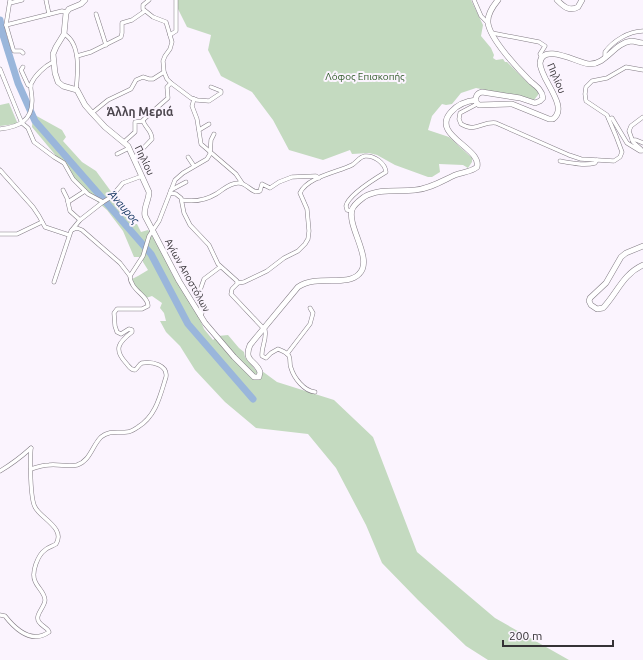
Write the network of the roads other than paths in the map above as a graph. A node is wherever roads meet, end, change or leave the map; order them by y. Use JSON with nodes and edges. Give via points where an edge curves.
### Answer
{"nodes":[{"id":1,"x":22,"y":0,"type":"edge"},
{"id":2,"x":46,"y":0,"type":"edge"},
{"id":3,"x":85,"y":0,"type":"edge"},
{"id":4,"x":149,"y":0,"type":"edge"},
{"id":5,"x":176,"y":0,"type":"edge"},
{"id":6,"x":474,"y":0,"type":"edge"},
{"id":7,"x":498,"y":0,"type":"edge"},
{"id":8,"x":557,"y":0,"type":"edge"},
{"id":9,"x":582,"y":0,"type":"edge"},
{"id":10,"x":10,"y":2,"type":"edge"},
{"id":11,"x":66,"y":12,"type":"junction"},
{"id":12,"x":145,"y":12,"type":"junction"},
{"id":13,"x":49,"y":14,"type":"junction"},
{"id":14,"x":96,"y":14,"type":"dead end"},
{"id":15,"x":488,"y":24,"type":"junction"},
{"id":16,"x":6,"y":25,"type":"junction"},
{"id":17,"x":643,"y":31,"type":"edge"},
{"id":18,"x":492,"y":33,"type":"junction"},
{"id":19,"x":64,"y":34,"type":"junction"},
{"id":20,"x":170,"y":35,"type":"junction"},
{"id":21,"x":643,"y":43,"type":"edge"},
{"id":22,"x":106,"y":45,"type":"junction"},
{"id":23,"x":23,"y":53,"type":"dead end"},
{"id":24,"x":77,"y":56,"type":"junction"},
{"id":25,"x":542,"y":58,"type":"junction"},
{"id":26,"x":605,"y":58,"type":"junction"},
{"id":27,"x":53,"y":62,"type":"junction"},
{"id":28,"x":23,"y":67,"type":"dead end"},
{"id":29,"x":0,"y":69,"type":"edge"},
{"id":30,"x":643,"y":70,"type":"edge"},
{"id":31,"x":164,"y":72,"type":"junction"},
{"id":32,"x":171,"y":83,"type":"junction"},
{"id":33,"x":31,"y":86,"type":"junction"},
{"id":34,"x":211,"y":87,"type":"dead end"},
{"id":35,"x":76,"y":90,"type":"junction"},
{"id":36,"x":194,"y":99,"type":"junction"},
{"id":37,"x":476,"y":102,"type":"junction"},
{"id":38,"x":92,"y":113,"type":"junction"},
{"id":39,"x":643,"y":117,"type":"edge"},
{"id":40,"x":609,"y":120,"type":"junction"},
{"id":41,"x":143,"y":121,"type":"junction"},
{"id":42,"x":22,"y":123,"type":"junction"},
{"id":43,"x":209,"y":124,"type":"dead end"},
{"id":44,"x":0,"y":129,"type":"edge"},
{"id":45,"x":199,"y":130,"type":"junction"},
{"id":46,"x":214,"y":134,"type":"dead end"},
{"id":47,"x":632,"y":140,"type":"junction"},
{"id":48,"x":124,"y":142,"type":"junction"},
{"id":49,"x":643,"y":143,"type":"edge"},
{"id":50,"x":129,"y":148,"type":"junction"},
{"id":51,"x":210,"y":152,"type":"junction"},
{"id":52,"x":117,"y":154,"type":"dead end"},
{"id":53,"x":188,"y":157,"type":"dead end"},
{"id":54,"x":134,"y":158,"type":"junction"},
{"id":55,"x":597,"y":160,"type":"junction"},
{"id":56,"x":560,"y":161,"type":"dead end"},
{"id":57,"x":194,"y":166,"type":"junction"},
{"id":58,"x":0,"y":170,"type":"edge"},
{"id":59,"x":142,"y":176,"type":"junction"},
{"id":60,"x":319,"y":178,"type":"junction"},
{"id":61,"x":186,"y":182,"type":"dead end"},
{"id":62,"x":242,"y":183,"type":"junction"},
{"id":63,"x":63,"y":190,"type":"dead end"},
{"id":64,"x":85,"y":191,"type":"junction"},
{"id":65,"x":170,"y":192,"type":"junction"},
{"id":66,"x":182,"y":200,"type":"junction"},
{"id":67,"x":68,"y":202,"type":"junction"},
{"id":68,"x":103,"y":202,"type":"junction"},
{"id":69,"x":352,"y":211,"type":"junction"},
{"id":70,"x":80,"y":220,"type":"junction"},
{"id":71,"x":42,"y":222,"type":"junction"},
{"id":72,"x":152,"y":229,"type":"junction"},
{"id":73,"x":71,"y":230,"type":"junction"},
{"id":74,"x":0,"y":234,"type":"edge"},
{"id":75,"x":69,"y":235,"type":"junction"},
{"id":76,"x":643,"y":246,"type":"edge"},
{"id":77,"x":643,"y":265,"type":"edge"},
{"id":78,"x":220,"y":267,"type":"junction"},
{"id":79,"x":130,"y":276,"type":"junction"},
{"id":80,"x":54,"y":282,"type":"dead end"},
{"id":81,"x":238,"y":283,"type":"junction"},
{"id":82,"x":310,"y":308,"type":"dead end"},
{"id":83,"x":200,"y":316,"type":"junction"},
{"id":84,"x":264,"y":328,"type":"junction"},
{"id":85,"x":287,"y":354,"type":"junction"},
{"id":86,"x":315,"y":392,"type":"dead end"},
{"id":87,"x":32,"y":470,"type":"junction"},
{"id":88,"x":0,"y":471,"type":"edge"},
{"id":89,"x":0,"y":615,"type":"edge"}],
"edges":[{"from":1,"to":10,"type":"street"},
{"from":2,"to":13,"type":"street"},
{"from":3,"to":11,"type":"main road"},
{"from":4,"to":12,"type":"street","via":[[142,6]]},
{"from":5,"to":20,"type":"street","via":[[176,31]]},
{"from":6,"to":15,"type":"street","via":[[481,16]]},
{"from":7,"to":15,"type":"main road"},
{"from":8,"to":9,"type":"main road","via":[[571,9],[577,8]]},
{"from":10,"to":16,"type":"street"},
{"from":11,"to":13,"type":"street"},
{"from":11,"to":19,"type":"main road"},
{"from":12,"to":20,"type":"street","via":[[165,21]]},
{"from":12,"to":22,"type":"street","via":[[122,23],[122,35]]},
{"from":13,"to":16,"type":"street"},
{"from":14,"to":22,"type":"street"},
{"from":15,"to":18,"type":"main road","name":"Πηλίου"},
{"from":16,"to":23,"type":"street","via":[[13,49]]},
{"from":17,"to":26,"type":"street","via":[[614,42],[605,52]]},
{"from":18,"to":25,"type":"street","via":[[539,42],[545,46],[540,54]]},
{"from":18,"to":37,"type":"main road","name":"Πηλίου","via":[[514,63],[541,91],[543,97],[535,103],[485,92],[478,94]]},
{"from":19,"to":24,"type":"street","via":[[70,39]]},
{"from":19,"to":27,"type":"main road","via":[[54,50]]},
{"from":20,"to":31,"type":"street","via":[[172,45],[164,59]]},
{"from":21,"to":26,"type":"main road","name":"Πηλίου","via":[[624,43]]},
{"from":22,"to":24,"type":"street"},
{"from":24,"to":35,"type":"street"},
{"from":25,"to":26,"type":"main road","name":"Πηλίου","via":[[553,53],[590,64]]},
{"from":25,"to":37,"type":"main road","name":"Πηλίου","via":[[541,69],[558,106],[559,111],[555,118],[549,119],[512,104],[484,105]]},
{"from":27,"to":33,"type":"street","via":[[46,66]]},
{"from":27,"to":35,"type":"main road","via":[[58,82]]},
{"from":28,"to":33,"type":"street","via":[[22,72]]},
{"from":29,"to":42,"type":"street"},
{"from":30,"to":40,"type":"street","via":[[628,66],[588,85],[585,100],[606,114]]},
{"from":31,"to":32,"type":"street"},
{"from":31,"to":38,"type":"street","via":[[153,79],[144,77],[136,80],[131,89],[108,100]]},
{"from":32,"to":36,"type":"street"},
{"from":32,"to":41,"type":"street","via":[[167,87],[168,97]]},
{"from":33,"to":42,"type":"street","via":[[32,110]]},
{"from":34,"to":36,"type":"street","via":[[221,90],[220,95],[209,102]]},
{"from":35,"to":38,"type":"main road","name":"Πηλίου"},
{"from":36,"to":45,"type":"street","via":[[192,106]]},
{"from":37,"to":55,"type":"street","via":[[460,113],[461,124],[472,128],[496,123],[569,156]]},
{"from":37,"to":69,"type":"main road","via":[[468,101],[455,108],[446,122],[452,135],[476,157],[476,168],[422,189],[370,194],[356,204]]},
{"from":38,"to":48,"type":"main road","name":"Πηλίου"},
{"from":39,"to":47,"type":"street","via":[[630,128]]},
{"from":40,"to":47,"type":"street","via":[[612,118],[629,145],[642,151]]},
{"from":40,"to":55,"type":"street","via":[[621,155],[614,161]]},
{"from":41,"to":48,"type":"street","via":[[134,122],[135,131]]},
{"from":41,"to":54,"type":"street","via":[[151,131],[152,139]]},
{"from":42,"to":44,"type":"street"},
{"from":42,"to":64,"type":"street","via":[[28,128],[34,142],[64,163],[73,179]]},
{"from":43,"to":45,"type":"street"},
{"from":45,"to":51,"type":"street","via":[[201,144]]},
{"from":46,"to":51,"type":"street"},
{"from":47,"to":49,"type":"street"},
{"from":48,"to":50,"type":"main road","name":"Πηλίου"},
{"from":50,"to":52,"type":"street"},
{"from":50,"to":54,"type":"main road","name":"Πηλίου"},
{"from":51,"to":57,"type":"street","via":[[205,161]]},
{"from":51,"to":62,"type":"street","via":[[236,174]]},
{"from":53,"to":57,"type":"street"},
{"from":54,"to":59,"type":"main road","name":"Πηλίου"},
{"from":55,"to":56,"type":"street","via":[[591,164]]},
{"from":57,"to":65,"type":"street","via":[[177,178]]},
{"from":58,"to":71,"type":"street","via":[[33,207]]},
{"from":59,"to":68,"type":"street","via":[[123,183]]},
{"from":59,"to":72,"type":"main road","name":"Πηλίου","via":[[150,194],[144,212]]},
{"from":60,"to":62,"type":"street","via":[[292,177],[270,188],[262,184],[260,191],[257,192]]},
{"from":60,"to":69,"type":"street","via":[[351,165],[364,156],[373,157],[380,162],[386,172],[373,179],[347,201],[346,208]]},
{"from":60,"to":81,"type":"street","via":[[300,192],[307,209],[309,231],[305,244],[267,271]]},
{"from":61,"to":65,"type":"street"},
{"from":62,"to":66,"type":"street","via":[[232,184],[202,199]]},
{"from":63,"to":67,"type":"street"},
{"from":64,"to":67,"type":"street"},
{"from":64,"to":68,"type":"street"},
{"from":65,"to":66,"type":"street"},
{"from":65,"to":72,"type":"street"},
{"from":66,"to":78,"type":"street","via":[[188,222],[206,242]]},
{"from":67,"to":70,"type":"street","via":[[70,210]]},
{"from":68,"to":70,"type":"street"},
{"from":69,"to":84,"type":"main road","name":"Αγίων Αποστόλων","via":[[362,255],[361,273],[348,280],[310,281],[300,286]]},
{"from":70,"to":73,"type":"street"},
{"from":71,"to":74,"type":"street","via":[[17,234]]},
{"from":71,"to":75,"type":"street","via":[[47,228]]},
{"from":72,"to":79,"type":"street","via":[[145,253]]},
{"from":72,"to":83,"type":"main road","name":"Αγίων Αποστόλων"},
{"from":73,"to":75,"type":"street"},
{"from":73,"to":79,"type":"street","via":[[82,230],[120,262]]},
{"from":75,"to":80,"type":"street"},
{"from":76,"to":77,"type":"main road","via":[[619,259],[606,283],[591,297],[589,301],[592,307],[603,308],[627,276]]},
{"from":78,"to":81,"type":"street"},
{"from":78,"to":83,"type":"street","via":[[204,279],[198,296],[202,312]]},
{"from":79,"to":87,"type":"street","via":[[134,287],[148,301],[148,306],[142,309],[114,311],[118,332],[130,329],[132,331],[121,341],[118,346],[119,352],[120,357],[132,370],[145,363],[160,365],[167,372],[155,409],[148,420],[134,430],[104,435],[81,463],[67,466],[49,465]]},
{"from":81,"to":84,"type":"street","via":[[231,290],[231,294]]},
{"from":82,"to":85,"type":"street","via":[[312,320]]},
{"from":83,"to":84,"type":"main road","name":"Αγίων Αποστόλων","via":[[255,378],[259,376],[260,371],[249,359],[248,352],[251,343]]},
{"from":84,"to":85,"type":"street","via":[[266,336],[262,356],[266,358],[278,349]]},
{"from":85,"to":86,"type":"street","via":[[297,379],[309,391]]},
{"from":87,"to":88,"type":"street","via":[[31,448],[12,465]]},
{"from":87,"to":89,"type":"street","via":[[33,504],[55,528],[58,537],[56,544],[41,554],[34,576],[45,600],[38,620],[49,632],[41,637],[28,635],[15,627],[5,616]]}]}
